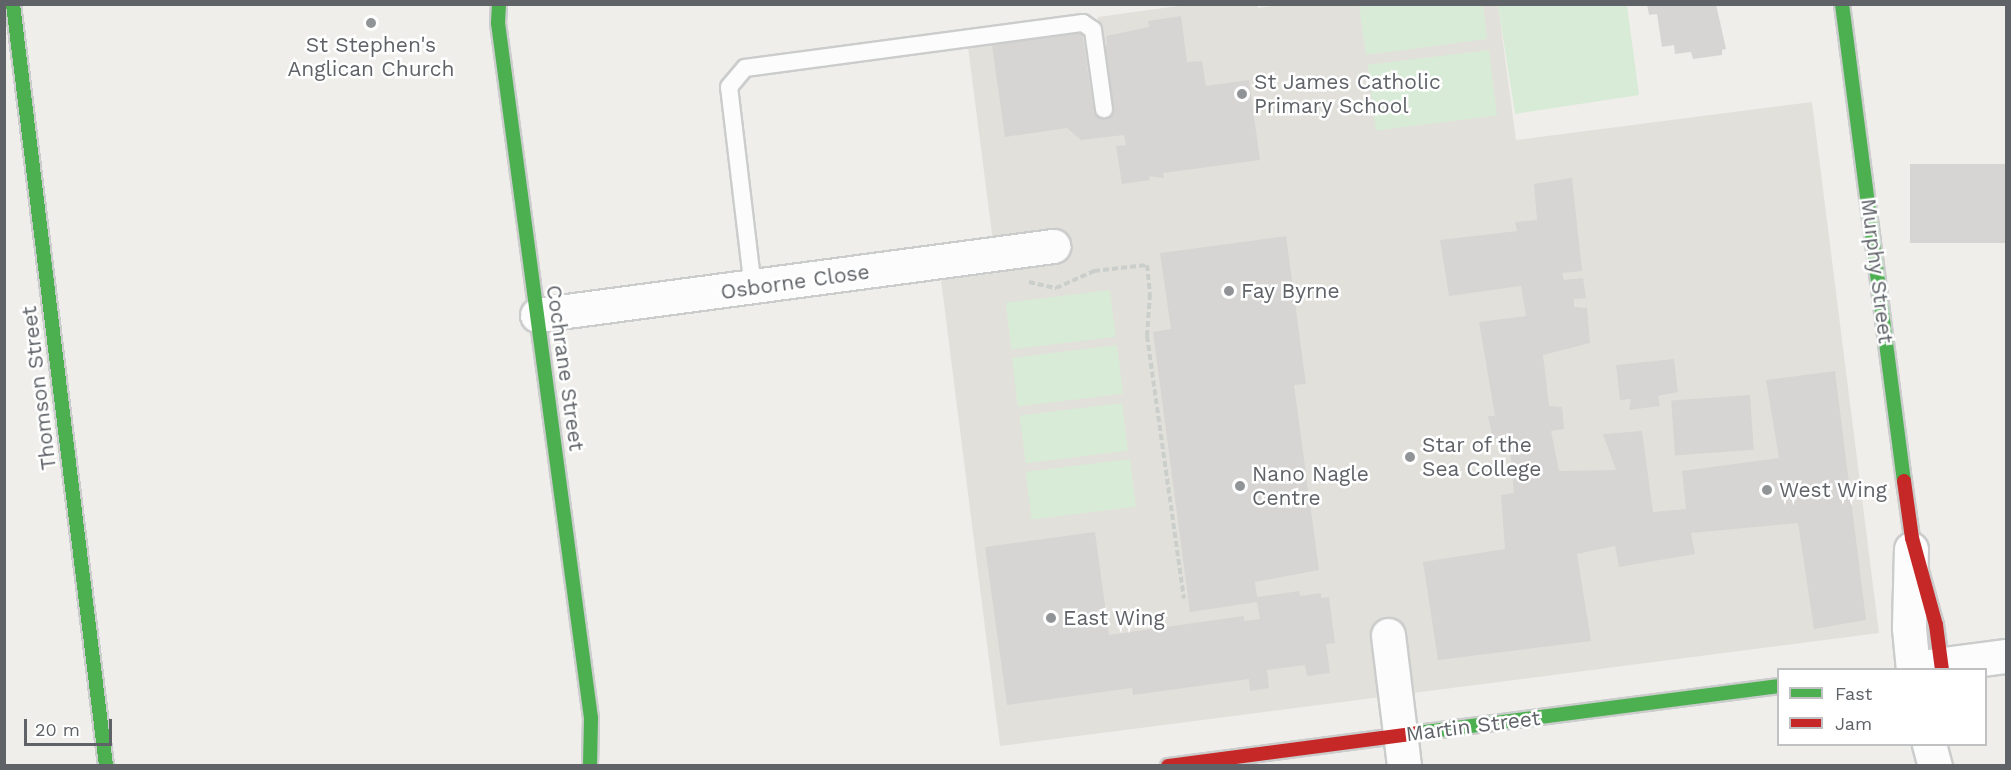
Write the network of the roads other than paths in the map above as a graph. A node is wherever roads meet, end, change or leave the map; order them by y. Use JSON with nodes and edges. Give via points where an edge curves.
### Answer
{"nodes":[{"id":1,"x":13,"y":4,"type":"edge"},
{"id":2,"x":492,"y":4,"type":"edge"},
{"id":3,"x":499,"y":4,"type":"edge"},
{"id":4,"x":1842,"y":4,"type":"edge"},
{"id":5,"x":498,"y":23,"type":"junction"},
{"id":6,"x":1104,"y":109,"type":"dead end"},
{"id":7,"x":1053,"y":246,"type":"dead end"},
{"id":8,"x":753,"y":288,"type":"junction"},
{"id":9,"x":537,"y":315,"type":"junction"},
{"id":10,"x":1912,"y":538,"type":"joint"},
{"id":11,"x":1388,"y":634,"type":"dead end"},
{"id":12,"x":2007,"y":656,"type":"edge"},
{"id":13,"x":1923,"y":668,"type":"edge"},
{"id":14,"x":1777,"y":686,"type":"edge"},
{"id":15,"x":591,"y":718,"type":"junction"},
{"id":16,"x":1930,"y":746,"type":"edge"},
{"id":17,"x":1945,"y":746,"type":"edge"},
{"id":18,"x":1402,"y":751,"type":"edge"},
{"id":19,"x":106,"y":765,"type":"edge"},
{"id":20,"x":590,"y":765,"type":"edge"},
{"id":21,"x":606,"y":765,"type":"edge"},
{"id":22,"x":1168,"y":765,"type":"edge"},
{"id":23,"x":1935,"y":765,"type":"edge"},
{"id":24,"x":1945,"y":765,"type":"edge"}],
"edges":[{"from":1,"to":19,"type":"street","name":"Thomson Street"},
{"from":2,"to":5,"type":"street","name":"Cochrane Street"},
{"from":3,"to":5,"type":"street","name":"Cochrane Street"},
{"from":4,"to":10,"type":"street","name":"Murphy Street"},
{"from":5,"to":9,"type":"street","name":"Cochrane Street"},
{"from":6,"to":8,"type":"lane","via":[[1094,30],[1083,22],[745,68],[729,87]]},
{"from":7,"to":8,"type":"street","name":"Osborne Close"},
{"from":8,"to":9,"type":"street","name":"Osborne Close"},
{"from":9,"to":15,"type":"street","name":"Cochrane Street"},
{"from":10,"to":13,"type":"street","name":"Murphy Street","via":[[1909,628]]},
{"from":11,"to":18,"type":"street"},
{"from":12,"to":13,"type":"street"},
{"from":14,"to":18,"type":"street","name":"Martin Street"},
{"from":15,"to":20,"type":"street","name":"Cochrane Street"},
{"from":15,"to":21,"type":"street","name":"Cochrane Street"},
{"from":16,"to":23,"type":"street"},
{"from":17,"to":24,"type":"street"},
{"from":18,"to":22,"type":"street","name":"Martin Street"}]}
